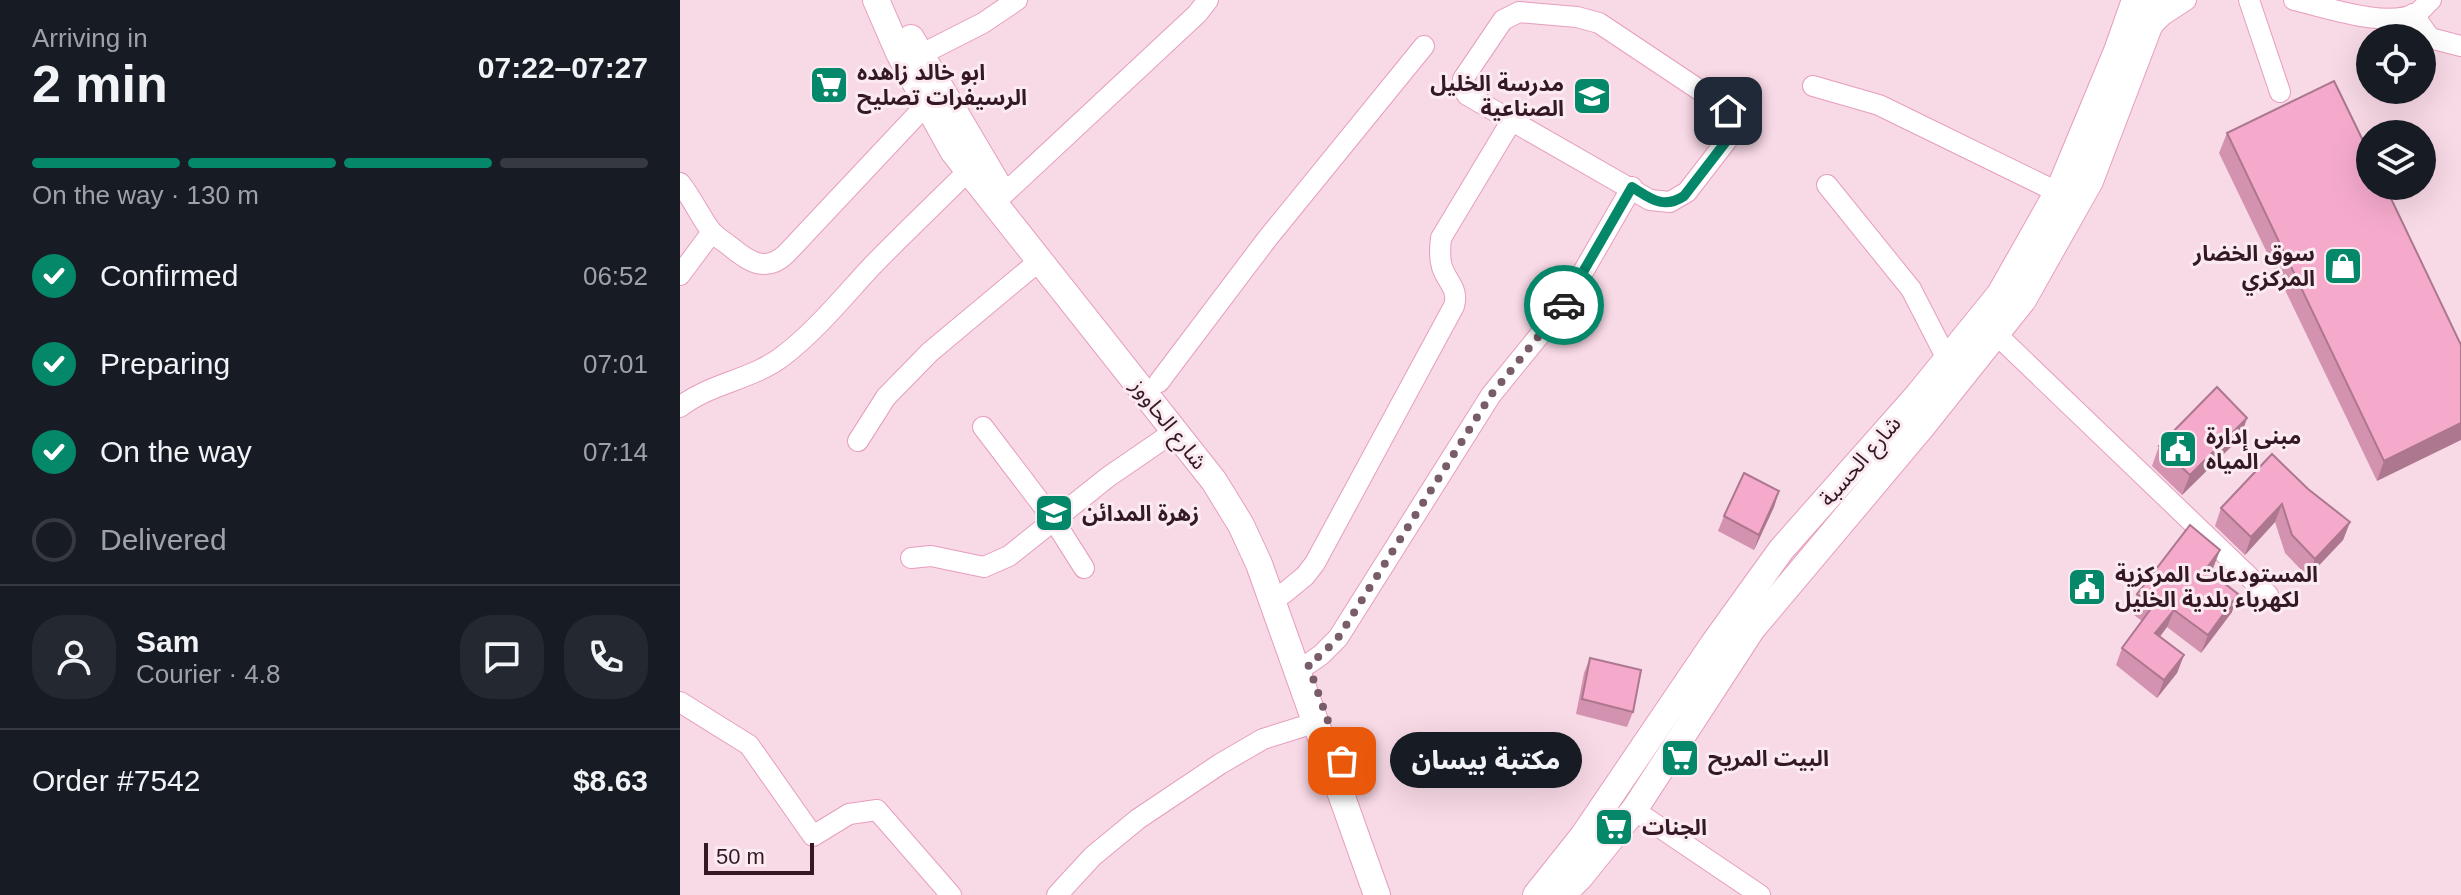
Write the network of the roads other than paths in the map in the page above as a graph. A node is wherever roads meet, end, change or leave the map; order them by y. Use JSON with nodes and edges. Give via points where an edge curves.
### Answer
{"nodes":[{"id":1,"x":876,"y":0,"type":"edge"},
{"id":2,"x":894,"y":0,"type":"edge"},
{"id":3,"x":1017,"y":0,"type":"edge"},
{"id":4,"x":2135,"y":0,"type":"edge"},
{"id":5,"x":2159,"y":0,"type":"edge"},
{"id":6,"x":2186,"y":0,"type":"edge"},
{"id":7,"x":2249,"y":0,"type":"edge"},
{"id":8,"x":2294,"y":0,"type":"edge"},
{"id":9,"x":2431,"y":0,"type":"edge"},
{"id":10,"x":1196,"y":5,"type":"edge"},
{"id":11,"x":2413,"y":14,"type":"junction"},
{"id":12,"x":2147,"y":31,"type":"junction"},
{"id":13,"x":1424,"y":46,"type":"dead end"},
{"id":14,"x":2461,"y":46,"type":"edge"},
{"id":15,"x":920,"y":55,"type":"junction"},
{"id":16,"x":1813,"y":86,"type":"dead end"},
{"id":17,"x":2280,"y":92,"type":"dead end"},
{"id":18,"x":926,"y":105,"type":"junction"},
{"id":19,"x":1512,"y":120,"type":"junction"},
{"id":20,"x":968,"y":171,"type":"junction"},
{"id":21,"x":680,"y":183,"type":"edge"},
{"id":22,"x":1827,"y":185,"type":"dead end"},
{"id":23,"x":1632,"y":187,"type":"junction"},
{"id":24,"x":1004,"y":194,"type":"junction"},
{"id":25,"x":2057,"y":194,"type":"junction"},
{"id":26,"x":712,"y":232,"type":"junction"},
{"id":27,"x":1039,"y":261,"type":"junction"},
{"id":28,"x":680,"y":275,"type":"edge"},
{"id":29,"x":1996,"y":334,"type":"junction"},
{"id":30,"x":1947,"y":359,"type":"junction"},
{"id":31,"x":1159,"y":382,"type":"junction"},
{"id":32,"x":680,"y":407,"type":"edge"},
{"id":33,"x":983,"y":427,"type":"dead end"},
{"id":34,"x":1175,"y":431,"type":"junction"},
{"id":35,"x":858,"y":441,"type":"dead end"},
{"id":36,"x":1053,"y":519,"type":"junction"},
{"id":37,"x":911,"y":558,"type":"dead end"},
{"id":38,"x":1084,"y":568,"type":"dead end"},
{"id":39,"x":1283,"y":594,"type":"junction"},
{"id":40,"x":2268,"y":595,"type":"dead end"},
{"id":41,"x":1308,"y":664,"type":"junction"},
{"id":42,"x":680,"y":702,"type":"edge"},
{"id":43,"x":1314,"y":723,"type":"junction"},
{"id":44,"x":1634,"y":810,"type":"junction"},
{"id":45,"x":951,"y":895,"type":"edge"},
{"id":46,"x":1057,"y":895,"type":"edge"},
{"id":47,"x":1377,"y":895,"type":"edge"},
{"id":48,"x":1392,"y":895,"type":"edge"},
{"id":49,"x":1536,"y":895,"type":"edge"},
{"id":50,"x":1562,"y":895,"type":"edge"},
{"id":51,"x":1760,"y":895,"type":"edge"}],
"edges":[{"from":1,"to":18,"type":"main road","name":"شارع الحاووز"},
{"from":2,"to":15,"type":"main road","name":"شارع الحاووز"},
{"from":3,"to":15,"type":"street"},
{"from":4,"to":25,"type":"main road","name":"شارع الحسبة"},
{"from":5,"to":12,"type":"main road","name":"شارع الحسبة"},
{"from":6,"to":12,"type":"street"},
{"from":7,"to":17,"type":"street"},
{"from":8,"to":11,"type":"street","via":[[2382,19]]},
{"from":9,"to":11,"type":"street"},
{"from":10,"to":24,"type":"street"},
{"from":11,"to":14,"type":"street","via":[[2430,38]]},
{"from":12,"to":29,"type":"main road","name":"شارع الحسبة","via":[[2090,181],[2023,300]]},
{"from":13,"to":31,"type":"street"},
{"from":15,"to":24,"type":"main road","name":"شارع الحاووز"},
{"from":16,"to":25,"type":"street","via":[[1879,105]]},
{"from":18,"to":20,"type":"main road","name":"شارع الحاووز"},
{"from":18,"to":26,"type":"street","via":[[779,260],[753,263]]},
{"from":19,"to":23,"type":"street"},
{"from":19,"to":23,"type":"street","via":[[1471,98],[1463,87],[1463,79],[1503,20],[1519,12],[1599,23],[1722,103],[1732,120],[1731,135],[1679,199],[1655,202]]},
{"from":19,"to":39,"type":"street","via":[[1441,238],[1440,257],[1455,289],[1454,306],[1315,563]]},
{"from":20,"to":27,"type":"main road","name":"شارع الحاووز"},
{"from":20,"to":32,"type":"street","via":[[780,359]]},
{"from":21,"to":26,"type":"street"},
{"from":22,"to":30,"type":"street","via":[[1911,289]]},
{"from":23,"to":41,"type":"street","via":[[1564,305],[1491,395],[1338,638]]},
{"from":24,"to":31,"type":"main road","name":"شارع الحاووز"},
{"from":25,"to":30,"type":"main road","name":"شارع الحسبة","via":[[2000,294]]},
{"from":26,"to":28,"type":"street"},
{"from":27,"to":34,"type":"main road","name":"شارع الحاووز"},
{"from":27,"to":35,"type":"street","via":[[930,352],[886,397]]},
{"from":29,"to":40,"type":"street"},
{"from":29,"to":44,"type":"main road","name":"شارع الحسبة","via":[[1752,629]]},
{"from":30,"to":49,"type":"main road","name":"شارع الحسبة","via":[[1781,550],[1583,836]]},
{"from":31,"to":39,"type":"main road","name":"شارع الحاووز","via":[[1255,524]]},
{"from":33,"to":36,"type":"street"},
{"from":34,"to":36,"type":"street"},
{"from":34,"to":43,"type":"main road","name":"شارع الحاووز","via":[[1241,525]]},
{"from":36,"to":37,"type":"street","via":[[1009,556],[984,567],[931,556]]},
{"from":36,"to":38,"type":"street"},
{"from":39,"to":41,"type":"main road","name":"شارع الحاووز"},
{"from":41,"to":48,"type":"main road","name":"شارع الحاووز"},
{"from":42,"to":45,"type":"street","via":[[749,745],[813,836],[849,814],[877,810]]},
{"from":43,"to":46,"type":"street","via":[[1263,739],[1197,779],[1093,856]]},
{"from":43,"to":47,"type":"main road","name":"شارع الحاووز"},
{"from":44,"to":50,"type":"main road","name":"شارع الحسبة"},
{"from":44,"to":51,"type":"street"}]}
